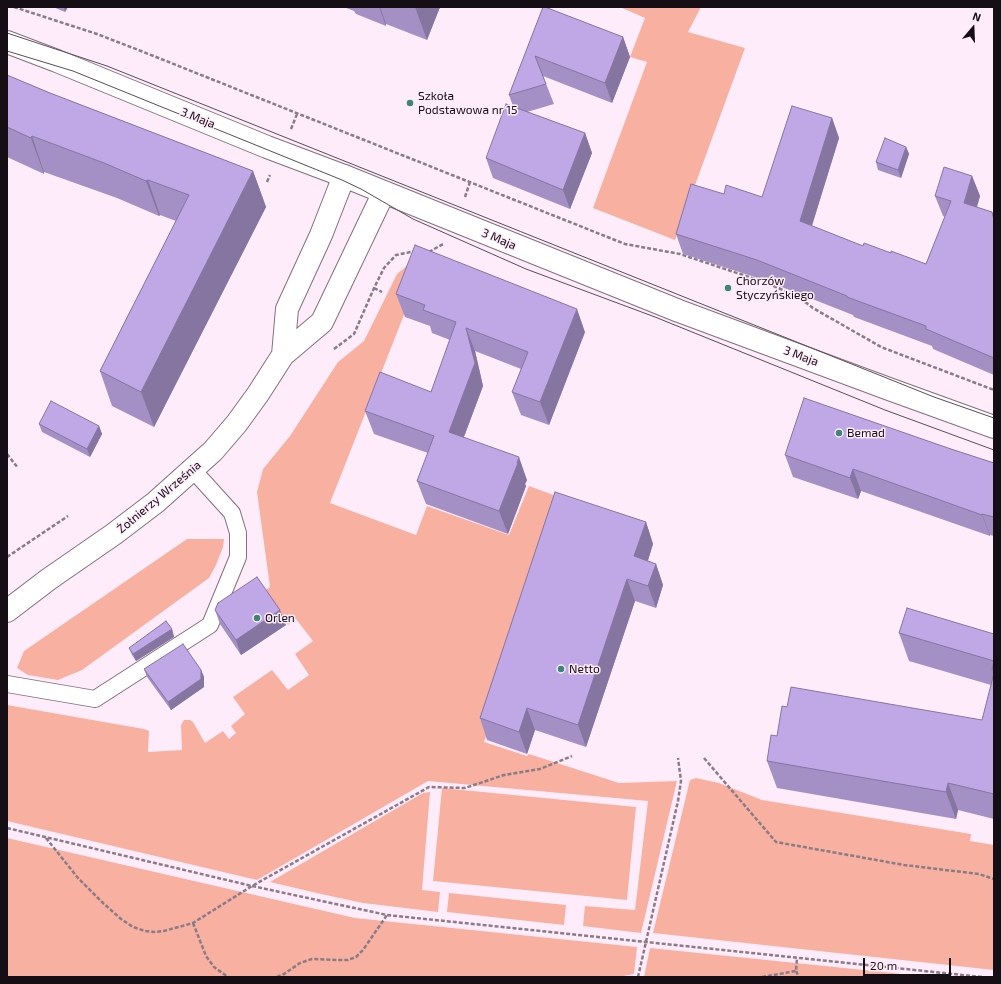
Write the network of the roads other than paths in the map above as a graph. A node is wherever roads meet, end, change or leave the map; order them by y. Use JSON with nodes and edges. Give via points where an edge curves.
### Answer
{"nodes":[{"id":1,"x":7,"y":42,"type":"edge"},
{"id":2,"x":344,"y":176,"type":"junction"},
{"id":3,"x":384,"y":192,"type":"junction"},
{"id":4,"x":283,"y":355,"type":"junction"},
{"id":5,"x":994,"y":426,"type":"edge"},
{"id":6,"x":193,"y":470,"type":"junction"},
{"id":7,"x":7,"y":611,"type":"edge"},
{"id":8,"x":7,"y":684,"type":"edge"}],
"edges":[{"from":1,"to":2,"type":"main road","name":"3 Maja"},
{"from":2,"to":3,"type":"main road","name":"3 Maja"},
{"from":2,"to":4,"type":"main road","name":"Żołnierzy Września","via":[[321,235],[287,308]]},
{"from":3,"to":4,"type":"main road","name":"Żołnierzy Września","via":[[322,322]]},
{"from":3,"to":5,"type":"main road","name":"3 Maja","via":[[679,311]]},
{"from":4,"to":6,"type":"main road","name":"Żołnierzy Września","via":[[237,423]]},
{"from":6,"to":7,"type":"main road","name":"Żołnierzy Września","via":[[114,534]]},
{"from":6,"to":8,"type":"lane","via":[[232,513],[238,533],[238,557],[210,625],[95,699]]}]}
